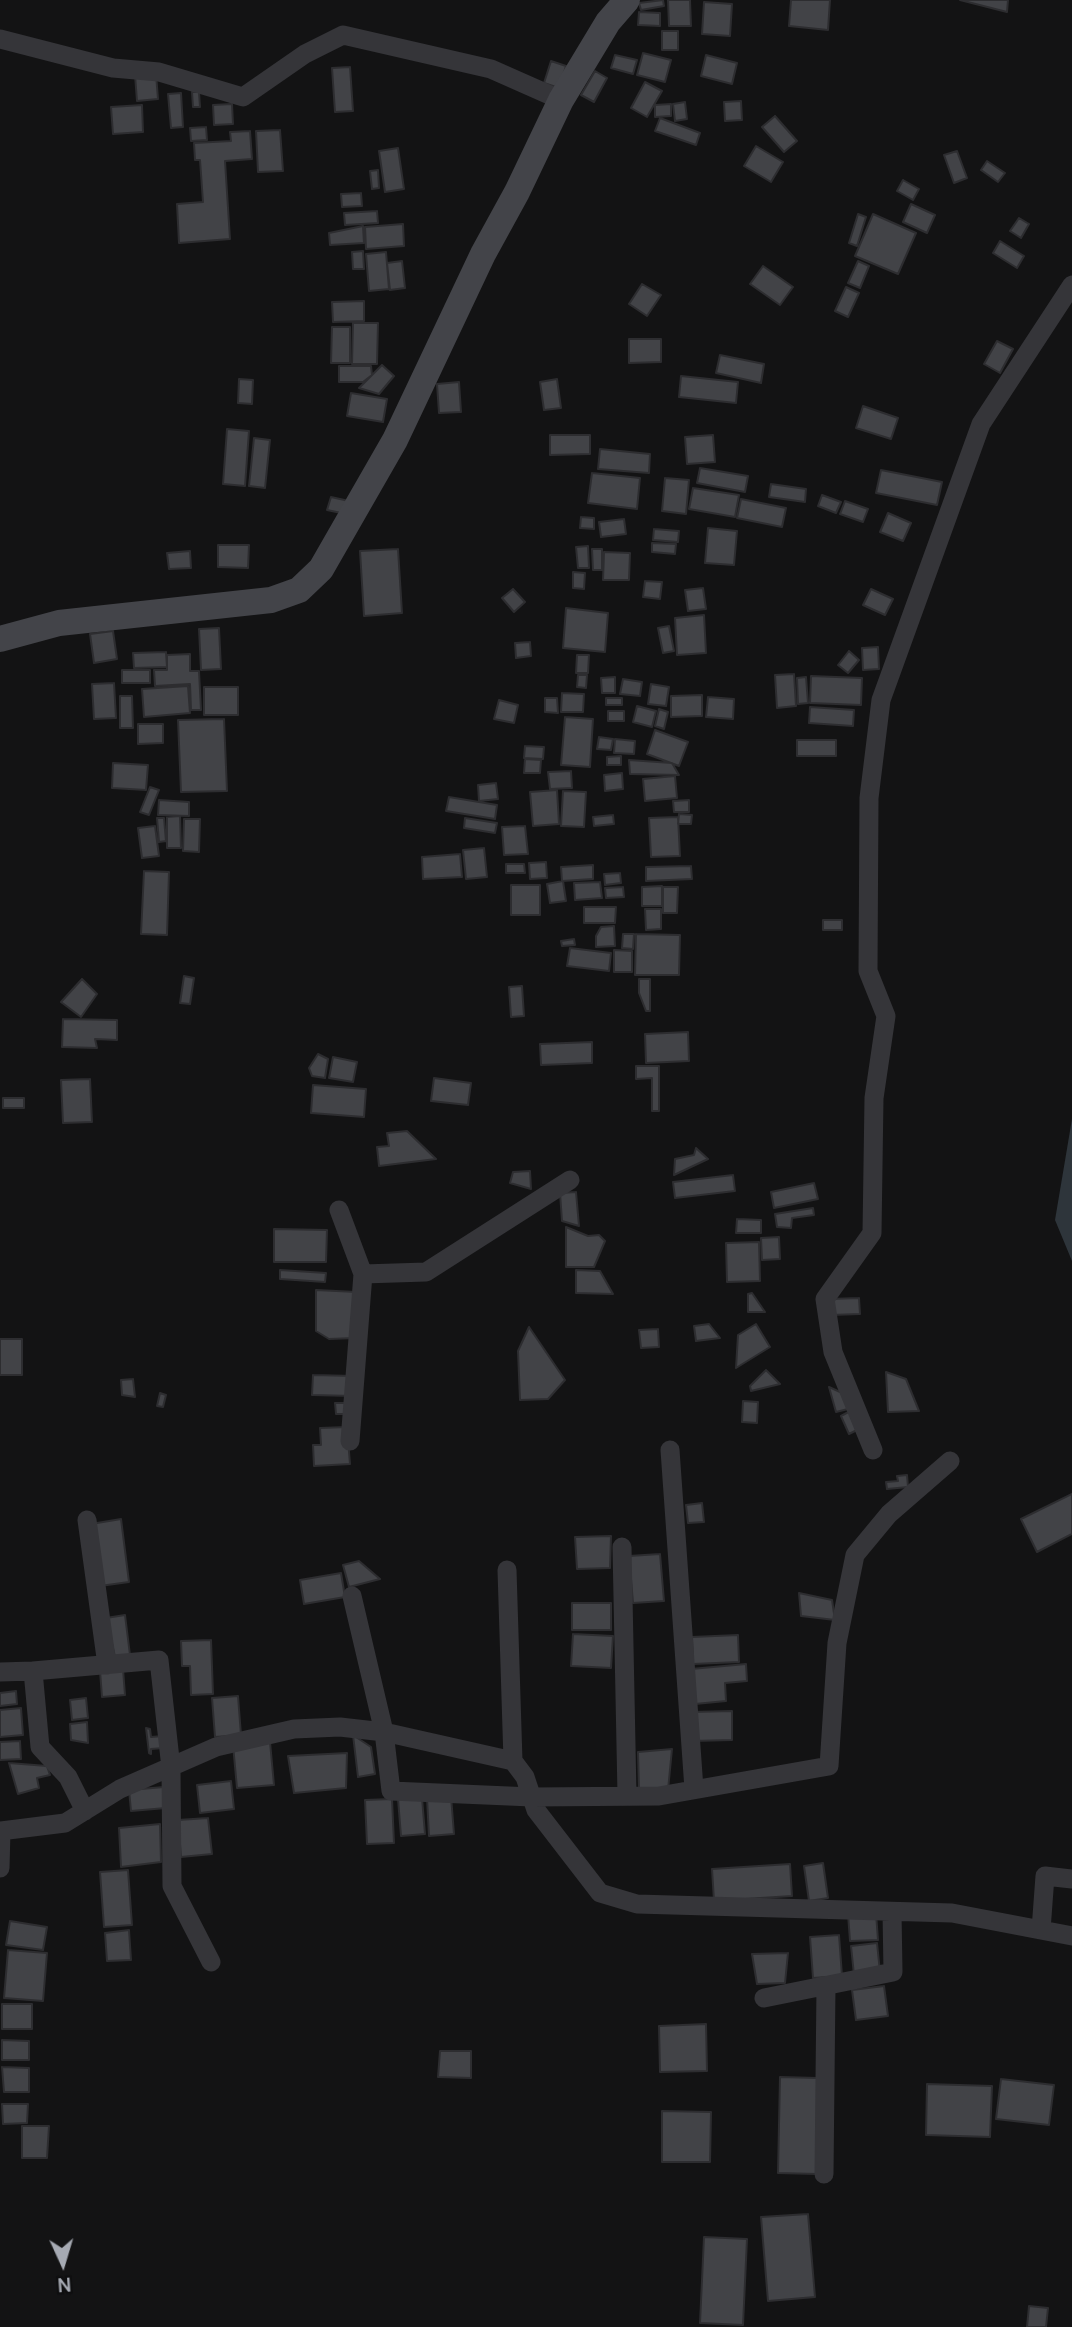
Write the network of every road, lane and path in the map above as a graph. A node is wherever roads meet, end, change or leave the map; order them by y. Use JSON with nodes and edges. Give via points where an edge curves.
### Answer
{"nodes":[{"id":1,"x":627,"y":0,"type":"edge"},
{"id":2,"x":0,"y":39,"type":"edge"},
{"id":3,"x":561,"y":100,"type":"junction"},
{"id":4,"x":1072,"y":285,"type":"edge"},
{"id":5,"x":0,"y":639,"type":"edge"},
{"id":6,"x":570,"y":1180,"type":"dead end"},
{"id":7,"x":339,"y":1210,"type":"dead end"},
{"id":8,"x":363,"y":1274,"type":"junction"},
{"id":9,"x":350,"y":1441,"type":"dead end"},
{"id":10,"x":670,"y":1450,"type":"dead end"},
{"id":11,"x":873,"y":1450,"type":"dead end"},
{"id":12,"x":950,"y":1461,"type":"dead end"},
{"id":13,"x":87,"y":1520,"type":"dead end"},
{"id":14,"x":622,"y":1547,"type":"dead end"},
{"id":15,"x":507,"y":1570,"type":"dead end"},
{"id":16,"x":352,"y":1596,"type":"dead end"},
{"id":17,"x":107,"y":1665,"type":"junction"},
{"id":18,"x":33,"y":1671,"type":"junction"},
{"id":19,"x":0,"y":1672,"type":"edge"},
{"id":20,"x":384,"y":1732,"type":"junction"},
{"id":21,"x":513,"y":1762,"type":"junction"},
{"id":22,"x":171,"y":1768,"type":"junction"},
{"id":23,"x":694,"y":1789,"type":"junction"},
{"id":24,"x":627,"y":1795,"type":"junction"},
{"id":25,"x":534,"y":1804,"type":"junction"},
{"id":26,"x":85,"y":1811,"type":"junction"},
{"id":27,"x":0,"y":1831,"type":"edge"},
{"id":28,"x":0,"y":1867,"type":"edge"},
{"id":29,"x":1072,"y":1879,"type":"edge"},
{"id":30,"x":892,"y":1912,"type":"junction"},
{"id":31,"x":1041,"y":1930,"type":"junction"},
{"id":32,"x":1072,"y":1936,"type":"edge"},
{"id":33,"x":211,"y":1962,"type":"dead end"},
{"id":34,"x":826,"y":1986,"type":"junction"},
{"id":35,"x":764,"y":1998,"type":"dead end"},
{"id":36,"x":824,"y":2175,"type":"dead end"}],
"edges":[{"from":1,"to":3,"type":"main road","via":[[608,22]]},
{"from":2,"to":3,"type":"street","via":[[113,68],[159,72],[243,96],[305,54],[343,35],[491,69]]},
{"from":3,"to":5,"type":"main road","via":[[395,439],[321,569],[299,590],[271,600],[59,623]]},
{"from":4,"to":11,"type":"street","via":[[981,424],[881,700],[869,798],[868,971],[886,1016],[874,1098],[872,1233],[825,1299],[833,1352]]},
{"from":6,"to":8,"type":"street","via":[[426,1272]]},
{"from":7,"to":8,"type":"street"},
{"from":8,"to":9,"type":"street"},
{"from":10,"to":23,"type":"street"},
{"from":12,"to":23,"type":"street","via":[[889,1514],[855,1555],[836,1643],[829,1766]]},
{"from":13,"to":17,"type":"street"},
{"from":14,"to":24,"type":"street"},
{"from":15,"to":21,"type":"street"},
{"from":16,"to":20,"type":"street"},
{"from":17,"to":18,"type":"street"},
{"from":17,"to":22,"type":"street","via":[[159,1660]]},
{"from":18,"to":19,"type":"street"},
{"from":18,"to":26,"type":"street","via":[[40,1747],[68,1777]]},
{"from":20,"to":21,"type":"street"},
{"from":20,"to":22,"type":"street","via":[[340,1727],[294,1729],[216,1747]]},
{"from":20,"to":25,"type":"street","via":[[391,1791]]},
{"from":21,"to":25,"type":"street","via":[[525,1777]]},
{"from":22,"to":26,"type":"street","via":[[120,1789]]},
{"from":22,"to":33,"type":"street","via":[[172,1886]]},
{"from":23,"to":24,"type":"street","via":[[659,1796]]},
{"from":24,"to":25,"type":"street"},
{"from":25,"to":30,"type":"street","via":[[600,1893],[637,1904]]},
{"from":26,"to":27,"type":"street","via":[[65,1823]]},
{"from":27,"to":28,"type":"street"},
{"from":29,"to":31,"type":"street","via":[[1045,1876]]},
{"from":30,"to":31,"type":"street","via":[[952,1913]]},
{"from":30,"to":34,"type":"street","via":[[893,1972]]},
{"from":31,"to":32,"type":"street"},
{"from":34,"to":35,"type":"street"},
{"from":34,"to":36,"type":"street"}]}
